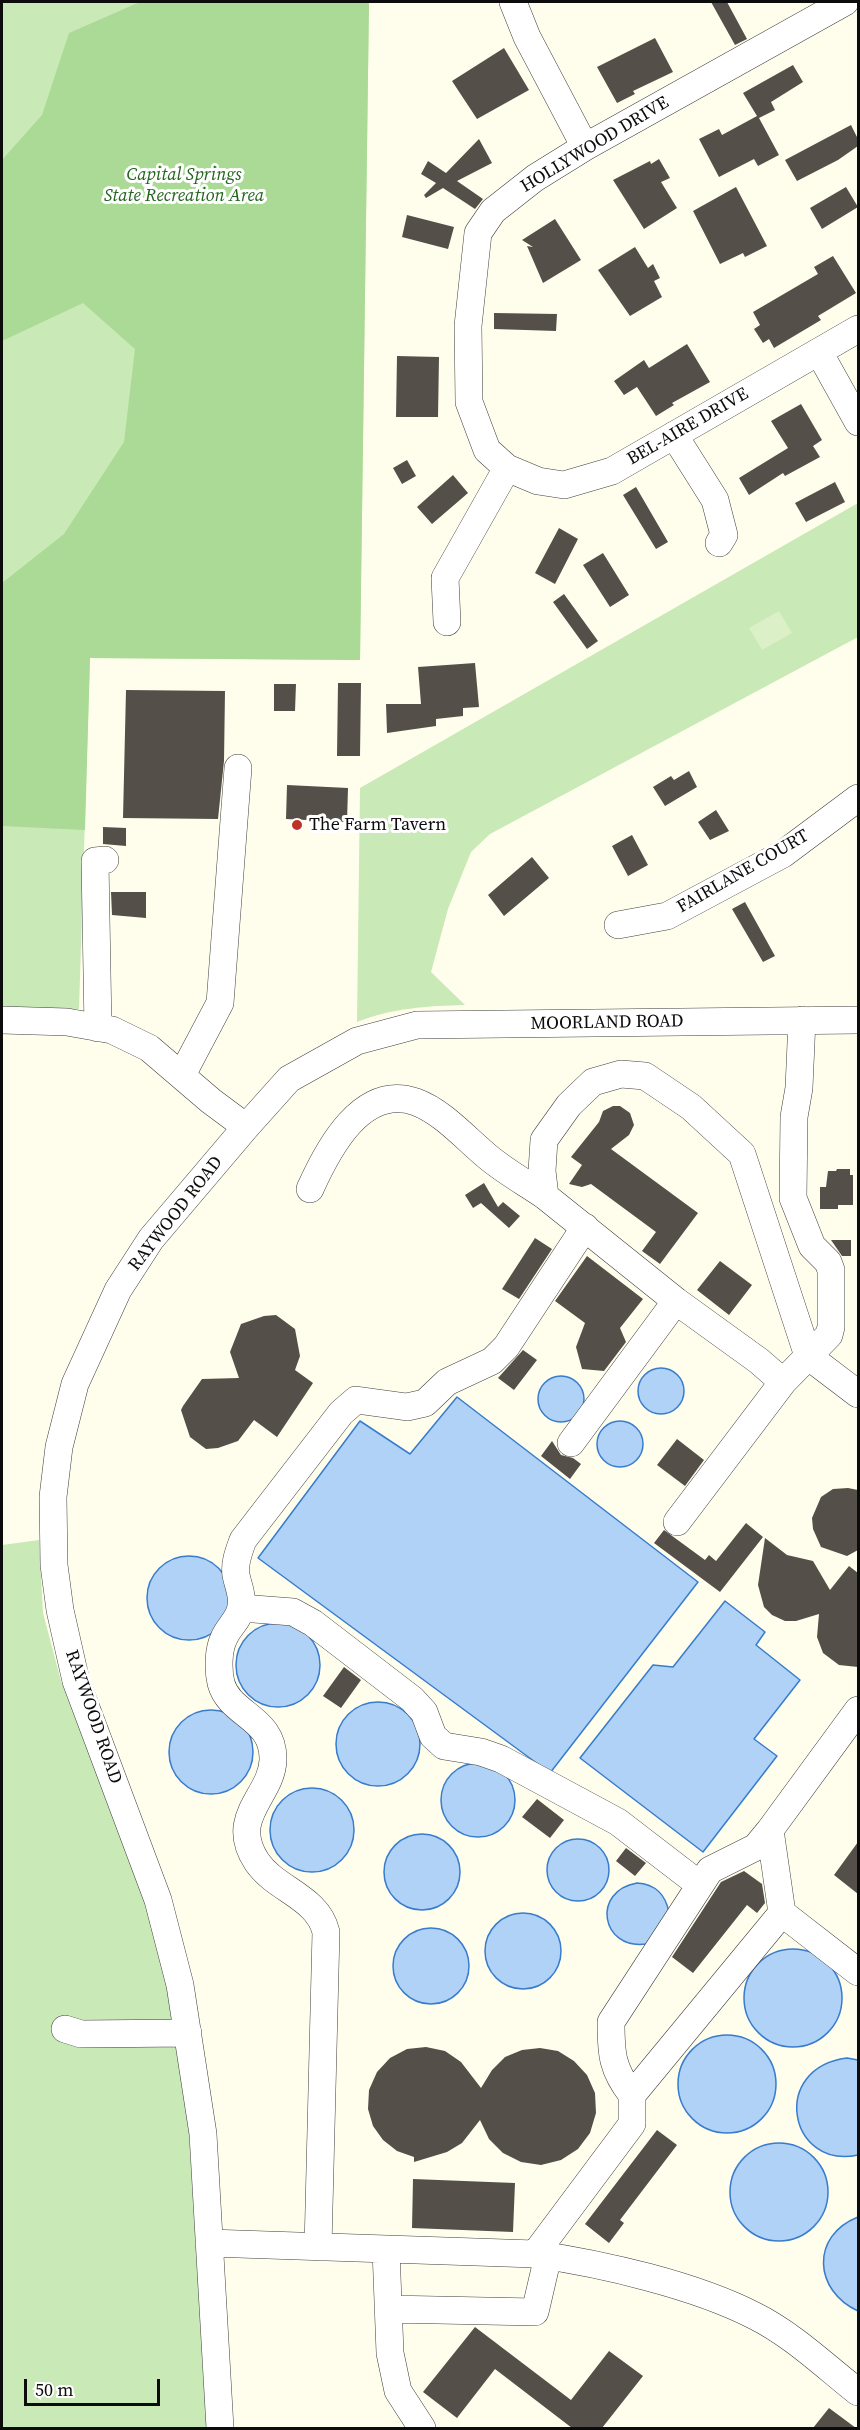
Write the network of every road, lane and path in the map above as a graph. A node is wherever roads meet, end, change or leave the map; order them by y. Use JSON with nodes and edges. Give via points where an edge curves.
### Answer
{"nodes":[{"id":1,"x":513,"y":2,"type":"edge"},
{"id":2,"x":845,"y":2,"type":"edge"},
{"id":3,"x":585,"y":147,"type":"junction"},
{"id":4,"x":858,"y":329,"type":"edge"},
{"id":5,"x":819,"y":352,"type":"junction"},
{"id":6,"x":858,"y":422,"type":"edge"},
{"id":7,"x":674,"y":435,"type":"junction"},
{"id":8,"x":507,"y":468,"type":"junction"},
{"id":9,"x":719,"y":543,"type":"dead end"},
{"id":10,"x":447,"y":622,"type":"dead end"},
{"id":11,"x":238,"y":768,"type":"dead end"},
{"id":12,"x":858,"y":798,"type":"edge"},
{"id":13,"x":105,"y":860,"type":"dead end"},
{"id":14,"x":618,"y":925,"type":"dead end"},
{"id":15,"x":2,"y":1020,"type":"edge"},
{"id":16,"x":802,"y":1020,"type":"junction"},
{"id":17,"x":858,"y":1020,"type":"edge"},
{"id":18,"x":98,"y":1028,"type":"junction"},
{"id":19,"x":357,"y":1041,"type":"joint"},
{"id":20,"x":182,"y":1076,"type":"junction"},
{"id":21,"x":246,"y":1127,"type":"junction"},
{"id":22,"x":310,"y":1188,"type":"dead end"},
{"id":23,"x":545,"y":1196,"type":"junction"},
{"id":24,"x":585,"y":1227,"type":"junction"},
{"id":25,"x":676,"y":1301,"type":"junction"},
{"id":26,"x":808,"y":1356,"type":"junction"},
{"id":27,"x":783,"y":1382,"type":"junction"},
{"id":28,"x":858,"y":1394,"type":"edge"},
{"id":29,"x":571,"y":1443,"type":"dead end"},
{"id":30,"x":677,"y":1522,"type":"dead end"},
{"id":31,"x":241,"y":1608,"type":"junction"},
{"id":32,"x":858,"y":1710,"type":"edge"},
{"id":33,"x":770,"y":1830,"type":"junction"},
{"id":34,"x":700,"y":1885,"type":"junction"},
{"id":35,"x":782,"y":1913,"type":"junction"},
{"id":36,"x":858,"y":1972,"type":"edge"},
{"id":37,"x":65,"y":2029,"type":"dead end"},
{"id":38,"x":188,"y":2033,"type":"junction"},
{"id":39,"x":632,"y":2095,"type":"junction"},
{"id":40,"x":209,"y":2243,"type":"junction"},
{"id":41,"x":318,"y":2247,"type":"junction"},
{"id":42,"x":386,"y":2250,"type":"junction"},
{"id":43,"x":541,"y":2255,"type":"junction"},
{"id":44,"x":388,"y":2309,"type":"junction"},
{"id":45,"x":858,"y":2392,"type":"edge"},
{"id":46,"x":220,"y":2428,"type":"edge"},
{"id":47,"x":422,"y":2428,"type":"edge"}],
"edges":[{"from":1,"to":3,"type":"street","via":[[526,37]]},
{"from":2,"to":3,"type":"street","name":"HOLLYWOOD DRIVE"},
{"from":3,"to":8,"type":"street","name":"HOLLYWOOD DRIVE","via":[[535,177],[493,211],[478,233],[468,326],[469,402],[487,450]]},
{"from":4,"to":5,"type":"street","name":"BEL-AIRE DRIVE"},
{"from":5,"to":6,"type":"street"},
{"from":5,"to":7,"type":"street","name":"BEL-AIRE DRIVE"},
{"from":7,"to":8,"type":"street","name":"BEL-AIRE DRIVE","via":[[612,471],[564,485],[538,482]]},
{"from":7,"to":9,"type":"street","via":[[718,508],[724,535]]},
{"from":8,"to":10,"type":"street","via":[[445,578]]},
{"from":11,"to":20,"type":"street","via":[[220,1003]]},
{"from":12,"to":14,"type":"street","name":"FAIRLANE COURT","via":[[783,854],[667,916]]},
{"from":13,"to":18,"type":"street","via":[[95,861]]},
{"from":15,"to":18,"type":"street","via":[[67,1022]]},
{"from":16,"to":17,"type":"street","name":"MOORLAND ROAD"},
{"from":16,"to":19,"type":"street","name":"MOORLAND ROAD","via":[[417,1025]]},
{"from":16,"to":26,"type":"street","via":[[794,1117],[793,1198],[812,1246],[828,1262],[832,1287],[829,1335]]},
{"from":18,"to":20,"type":"street","via":[[112,1030],[149,1048]]},
{"from":19,"to":21,"type":"street","name":"RAYWOOD ROAD","via":[[289,1079]]},
{"from":20,"to":21,"type":"street"},
{"from":21,"to":38,"type":"street","name":"RAYWOOD ROAD","via":[[152,1239],[118,1290],[75,1384],[59,1447],[53,1497],[54,1565],[76,1681],[158,1900]]},
{"from":22,"to":23,"type":"street","via":[[322,1161],[358,1114],[372,1104],[393,1099],[415,1102],[434,1112],[491,1160]]},
{"from":23,"to":24,"type":"street"},
{"from":23,"to":26,"type":"street","via":[[544,1140],[569,1105],[593,1082],[621,1074],[645,1076],[691,1107],[741,1154]]},
{"from":24,"to":25,"type":"street"},
{"from":24,"to":31,"type":"street","via":[[521,1328],[492,1360],[447,1382],[425,1403],[407,1407],[356,1400],[341,1413],[243,1540],[236,1574],[242,1594]]},
{"from":25,"to":27,"type":"street"},
{"from":25,"to":29,"type":"street"},
{"from":26,"to":27,"type":"street"},
{"from":26,"to":28,"type":"street"},
{"from":27,"to":30,"type":"street"},
{"from":31,"to":34,"type":"street","via":[[293,1612],[313,1623],[412,1700],[424,1712],[433,1736],[444,1746],[501,1759],[645,1840]]},
{"from":31,"to":41,"type":"street","via":[[224,1638],[219,1662],[222,1684],[268,1736],[273,1760],[247,1825],[250,1846],[258,1863],[321,1915],[326,1932]]},
{"from":32,"to":33,"type":"street"},
{"from":33,"to":34,"type":"street","via":[[756,1847],[710,1870]]},
{"from":33,"to":35,"type":"street"},
{"from":34,"to":39,"type":"street","via":[[611,2022],[617,2076]]},
{"from":35,"to":36,"type":"street"},
{"from":35,"to":39,"type":"street"},
{"from":37,"to":38,"type":"street","via":[[81,2034]]},
{"from":38,"to":40,"type":"street","name":"RAYWOOD ROAD","via":[[203,2134]]},
{"from":39,"to":43,"type":"street","via":[[632,2124]]},
{"from":40,"to":41,"type":"street"},
{"from":40,"to":46,"type":"street","name":"RAYWOOD ROAD"},
{"from":41,"to":42,"type":"street"},
{"from":42,"to":43,"type":"street"},
{"from":42,"to":44,"type":"street"},
{"from":43,"to":44,"type":"street","via":[[535,2312]]},
{"from":43,"to":45,"type":"street","via":[[647,2278],[756,2316]]},
{"from":44,"to":47,"type":"street","via":[[390,2353],[398,2391]]}]}
